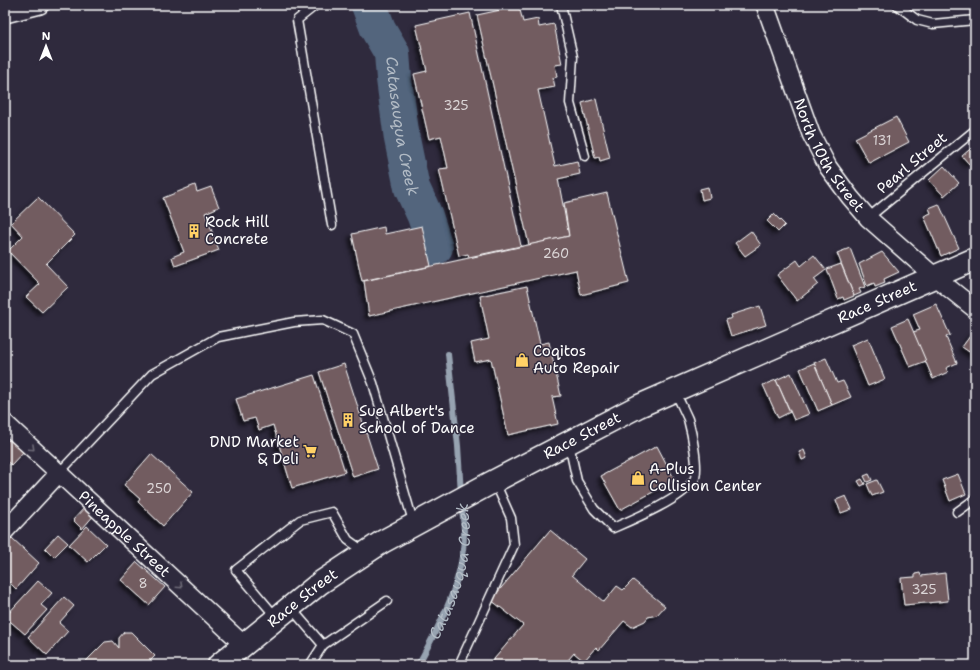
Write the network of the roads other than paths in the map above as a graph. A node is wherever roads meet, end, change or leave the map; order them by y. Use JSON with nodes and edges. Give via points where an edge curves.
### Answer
{"nodes":[{"id":1,"x":40,"y":5,"type":"edge"},
{"id":2,"x":316,"y":5,"type":"edge"},
{"id":3,"x":561,"y":5,"type":"edge"},
{"id":4,"x":765,"y":5,"type":"edge"},
{"id":5,"x":897,"y":5,"type":"edge"},
{"id":6,"x":5,"y":14,"type":"edge"},
{"id":7,"x":975,"y":20,"type":"edge"},
{"id":8,"x":975,"y":130,"type":"edge"},
{"id":9,"x":585,"y":156,"type":"dead end"},
{"id":10,"x":868,"y":218,"type":"junction"},
{"id":11,"x":332,"y":225,"type":"dead end"},
{"id":12,"x":975,"y":259,"type":"edge"},
{"id":13,"x":935,"y":277,"type":"junction"},
{"id":14,"x":975,"y":309,"type":"edge"},
{"id":15,"x":675,"y":390,"type":"junction"},
{"id":16,"x":5,"y":423,"type":"edge"},
{"id":17,"x":568,"y":443,"type":"junction"},
{"id":18,"x":59,"y":473,"type":"junction"},
{"id":19,"x":491,"y":483,"type":"junction"},
{"id":20,"x":975,"y":499,"type":"edge"},
{"id":21,"x":956,"y":512,"type":"dead end"},
{"id":22,"x":422,"y":520,"type":"junction"},
{"id":23,"x":5,"y":530,"type":"edge"},
{"id":24,"x":366,"y":553,"type":"junction"},
{"id":25,"x":388,"y":601,"type":"dead end"},
{"id":26,"x":283,"y":612,"type":"junction"},
{"id":27,"x":244,"y":645,"type":"junction"},
{"id":28,"x":323,"y":645,"type":"junction"},
{"id":29,"x":219,"y":665,"type":"edge"},
{"id":30,"x":310,"y":665,"type":"edge"},
{"id":31,"x":459,"y":665,"type":"edge"}],
"edges":[{"from":1,"to":6,"type":"street"},
{"from":2,"to":11,"type":"lane","via":[[297,20]]},
{"from":3,"to":9,"type":"lane","via":[[572,57],[570,103]]},
{"from":4,"to":10,"type":"street","name":"North 10th Street","via":[[811,134],[828,167]]},
{"from":5,"to":7,"type":"lane","via":[[917,20],[933,24]]},
{"from":8,"to":10,"type":"lane","name":"Pearl Street"},
{"from":10,"to":13,"type":"street","name":"North 10th Street"},
{"from":12,"to":13,"type":"main road","name":"Race Street"},
{"from":13,"to":14,"type":"street","name":"North 10th Street"},
{"from":13,"to":15,"type":"main road","name":"Race Street"},
{"from":15,"to":17,"type":"main road","name":"Race Street"},
{"from":15,"to":17,"type":"lane","via":[[688,420],[696,459],[695,479],[683,492],[645,514],[613,528],[594,509],[577,481]]},
{"from":16,"to":18,"type":"street","name":"Pineapple Street","one_way":true},
{"from":17,"to":19,"type":"main road","name":"Race Street"},
{"from":18,"to":22,"type":"lane","via":[[152,374],[218,337],[294,322],[323,320],[353,334]]},
{"from":18,"to":23,"type":"street"},
{"from":18,"to":27,"type":"street","name":"Pineapple Street","one_way":true},
{"from":19,"to":22,"type":"main road","name":"Race Street"},
{"from":19,"to":31,"type":"lane","via":[[511,518],[514,545]]},
{"from":20,"to":21,"type":"lane"},
{"from":22,"to":24,"type":"main road","name":"Race Street"},
{"from":24,"to":26,"type":"main road","name":"Race Street","via":[[320,583]]},
{"from":24,"to":26,"type":"lane","via":[[348,540],[332,512],[300,520],[236,570]]},
{"from":25,"to":28,"type":"lane"},
{"from":26,"to":27,"type":"main road","name":"Race Street"},
{"from":26,"to":28,"type":"lane"},
{"from":27,"to":29,"type":"main road","name":"Race Street"},
{"from":28,"to":30,"type":"lane"}]}
